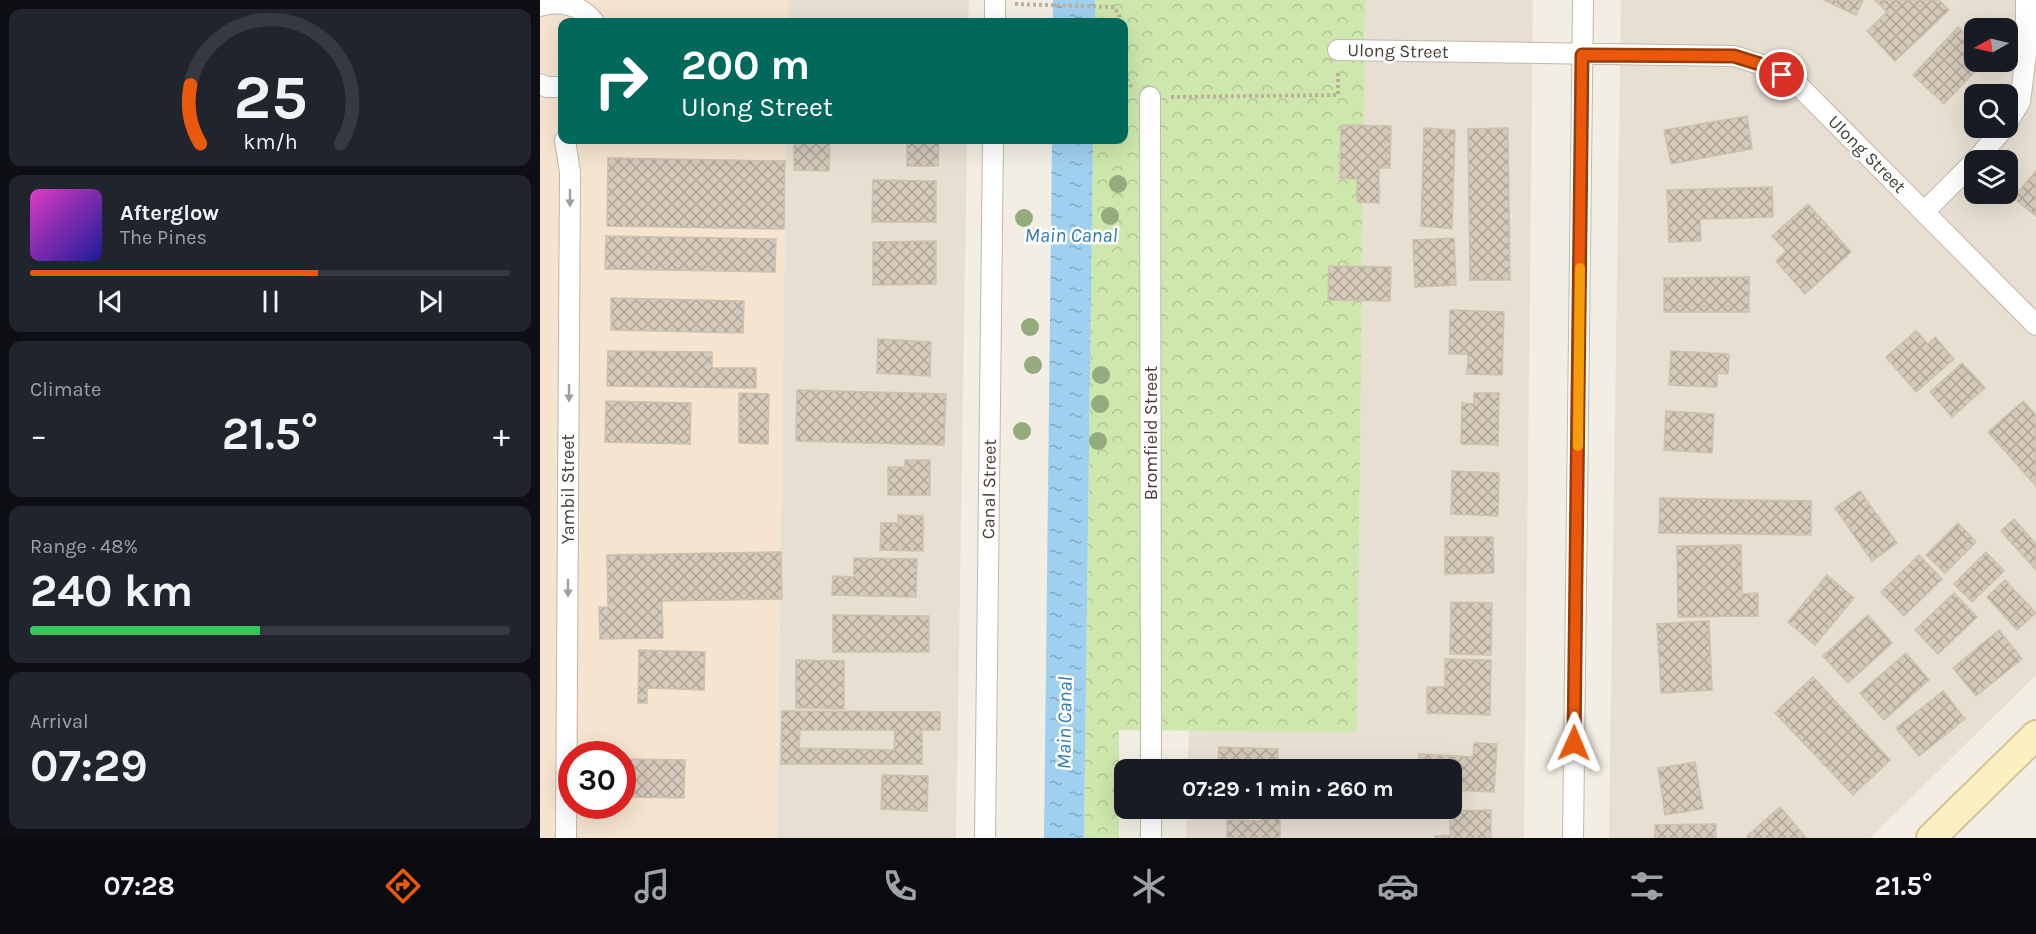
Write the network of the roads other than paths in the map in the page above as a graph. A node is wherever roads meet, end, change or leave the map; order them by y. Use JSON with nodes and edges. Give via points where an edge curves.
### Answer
{"nodes":[{"id":1,"x":995,"y":0,"type":"edge"},
{"id":2,"x":1583,"y":0,"type":"edge"},
{"id":3,"x":2026,"y":0,"type":"edge"},
{"id":4,"x":540,"y":6,"type":"edge"},
{"id":5,"x":588,"y":12,"type":"edge"},
{"id":6,"x":995,"y":18,"type":"edge"},
{"id":7,"x":1582,"y":55,"type":"junction"},
{"id":8,"x":1338,"y":58,"type":"road end"},
{"id":9,"x":540,"y":84,"type":"edge"},
{"id":10,"x":558,"y":87,"type":"edge"},
{"id":11,"x":1150,"y":97,"type":"road end"},
{"id":12,"x":2018,"y":105,"type":"edge"},
{"id":13,"x":1995,"y":138,"type":"edge"},
{"id":14,"x":566,"y":144,"type":"edge"},
{"id":15,"x":993,"y":144,"type":"edge"},
{"id":16,"x":1985,"y":150,"type":"edge"},
{"id":17,"x":1964,"y":172,"type":"edge"},
{"id":18,"x":1925,"y":211,"type":"junction"},
{"id":19,"x":2036,"y":324,"type":"edge"},
{"id":20,"x":2036,"y":735,"type":"edge"},
{"id":21,"x":1151,"y":759,"type":"edge"},
{"id":22,"x":1151,"y":819,"type":"edge"},
{"id":23,"x":566,"y":838,"type":"edge"},
{"id":24,"x":985,"y":838,"type":"edge"},
{"id":25,"x":1151,"y":838,"type":"edge"},
{"id":26,"x":1573,"y":838,"type":"edge"},
{"id":27,"x":1931,"y":838,"type":"edge"}],
"edges":[{"from":1,"to":6,"type":"street"},
{"from":2,"to":7,"type":"street"},
{"from":3,"to":12,"type":"street","via":[[2026,54]]},
{"from":4,"to":5,"type":"street","via":[[561,1]]},
{"from":7,"to":8,"type":"street","name":"Ulong Street"},
{"from":7,"to":18,"type":"street","name":"Ulong Street","via":[[1734,56],[1766,66],[1798,85]]},
{"from":7,"to":26,"type":"street"},
{"from":9,"to":10,"type":"street"},
{"from":11,"to":21,"type":"street","name":"Bromfield Street"},
{"from":13,"to":16,"type":"street"},
{"from":14,"to":23,"type":"street","name":"Yambil Street","one_way":true,"via":[[570,172]]},
{"from":15,"to":24,"type":"street","name":"Canal Street"},
{"from":17,"to":18,"type":"street"},
{"from":18,"to":19,"type":"street","name":"Ulong Street"},
{"from":20,"to":27,"type":"street"},
{"from":22,"to":25,"type":"street"}]}
